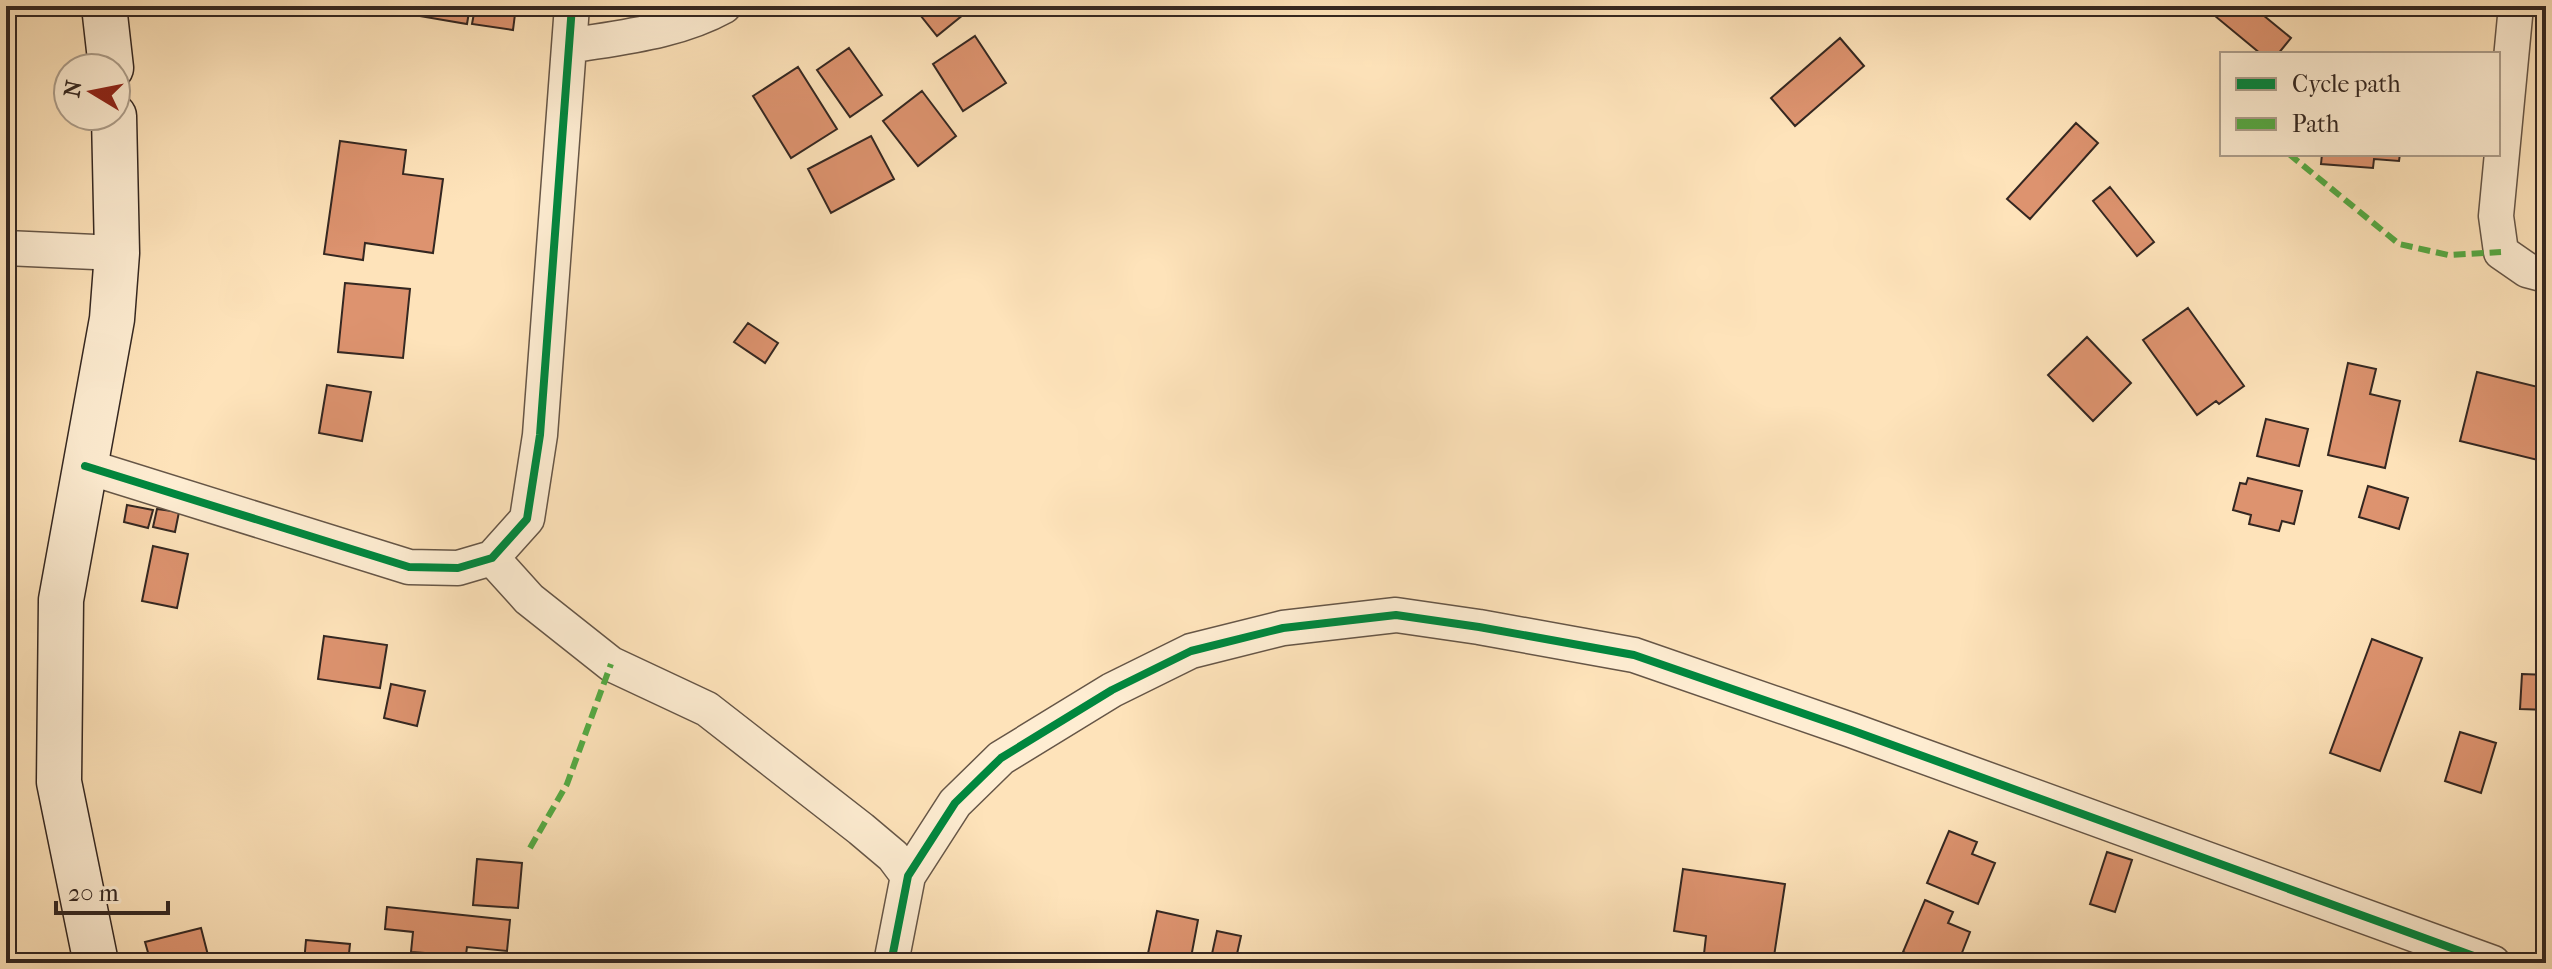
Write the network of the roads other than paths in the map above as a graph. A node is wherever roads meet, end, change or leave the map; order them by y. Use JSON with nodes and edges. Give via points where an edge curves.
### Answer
{"nodes":[{"id":1,"x":104,"y":6,"type":"edge"},
{"id":2,"x":572,"y":6,"type":"edge"},
{"id":3,"x":724,"y":6,"type":"edge"},
{"id":4,"x":2516,"y":6,"type":"edge"},
{"id":5,"x":569,"y":46,"type":"junction"},
{"id":6,"x":109,"y":52,"type":"edge"},
{"id":7,"x":114,"y":132,"type":"edge"},
{"id":8,"x":6,"y":248,"type":"edge"},
{"id":9,"x":117,"y":253,"type":"junction"},
{"id":10,"x":2546,"y":275,"type":"edge"},
{"id":11,"x":85,"y":466,"type":"junction"},
{"id":12,"x":492,"y":558,"type":"junction"},
{"id":13,"x":908,"y":876,"type":"junction"},
{"id":14,"x":96,"y":963,"type":"edge"},
{"id":15,"x":891,"y":963,"type":"edge"},
{"id":16,"x":2493,"y":963,"type":"edge"}],
"edges":[{"from":1,"to":6,"type":"street"},
{"from":2,"to":5,"type":"street"},
{"from":3,"to":5,"type":"street","via":[[699,20],[658,31]]},
{"from":4,"to":10,"type":"street","via":[[2496,216],[2501,252],[2527,270]]},
{"from":5,"to":12,"type":"street","via":[[540,435],[527,519]]},
{"from":7,"to":9,"type":"street"},
{"from":8,"to":9,"type":"street"},
{"from":9,"to":11,"type":"street","via":[[112,319]]},
{"from":11,"to":12,"type":"street","via":[[409,567],[458,568]]},
{"from":11,"to":14,"type":"street","via":[[61,600],[59,782]]},
{"from":12,"to":13,"type":"street","via":[[529,599],[611,664],[707,709],[861,829]]},
{"from":13,"to":15,"type":"street"},
{"from":13,"to":16,"type":"street","via":[[955,803],[1001,758],[1112,690],[1191,651],[1283,628],[1396,615],[1634,655]]}]}
